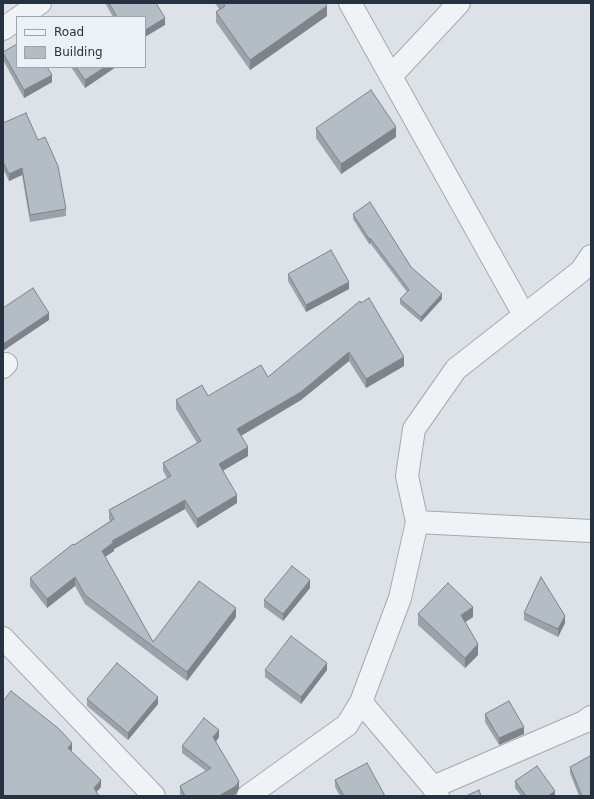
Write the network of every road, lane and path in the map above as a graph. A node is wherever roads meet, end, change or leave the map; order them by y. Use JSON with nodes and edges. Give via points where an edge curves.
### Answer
{"nodes":[{"id":1,"x":40,"y":3,"type":"edge"},
{"id":2,"x":350,"y":3,"type":"edge"},
{"id":3,"x":459,"y":3,"type":"edge"},
{"id":4,"x":21,"y":16,"type":"edge"},
{"id":5,"x":16,"y":20,"type":"edge"},
{"id":6,"x":3,"y":29,"type":"edge"},
{"id":7,"x":391,"y":76,"type":"junction"},
{"id":8,"x":591,"y":256,"type":"edge"},
{"id":9,"x":524,"y":315,"type":"junction"},
{"id":10,"x":417,"y":522,"type":"junction"},
{"id":11,"x":591,"y":531,"type":"edge"},
{"id":12,"x":3,"y":638,"type":"edge"},
{"id":13,"x":361,"y":702,"type":"junction"},
{"id":14,"x":591,"y":718,"type":"edge"},
{"id":15,"x":435,"y":791,"type":"edge"},
{"id":16,"x":154,"y":796,"type":"edge"},
{"id":17,"x":248,"y":796,"type":"edge"}],
"edges":[{"from":1,"to":4,"type":"street"},
{"from":2,"to":7,"type":"street"},
{"from":3,"to":7,"type":"street"},
{"from":5,"to":6,"type":"street"},
{"from":7,"to":9,"type":"street"},
{"from":8,"to":9,"type":"street","via":[[581,271]]},
{"from":9,"to":10,"type":"street","via":[[456,369],[414,429],[407,476]]},
{"from":10,"to":11,"type":"street"},
{"from":10,"to":13,"type":"street","via":[[400,598]]},
{"from":12,"to":16,"type":"street"},
{"from":13,"to":15,"type":"street"},
{"from":13,"to":17,"type":"street","via":[[347,724]]},
{"from":14,"to":15,"type":"street"}]}
